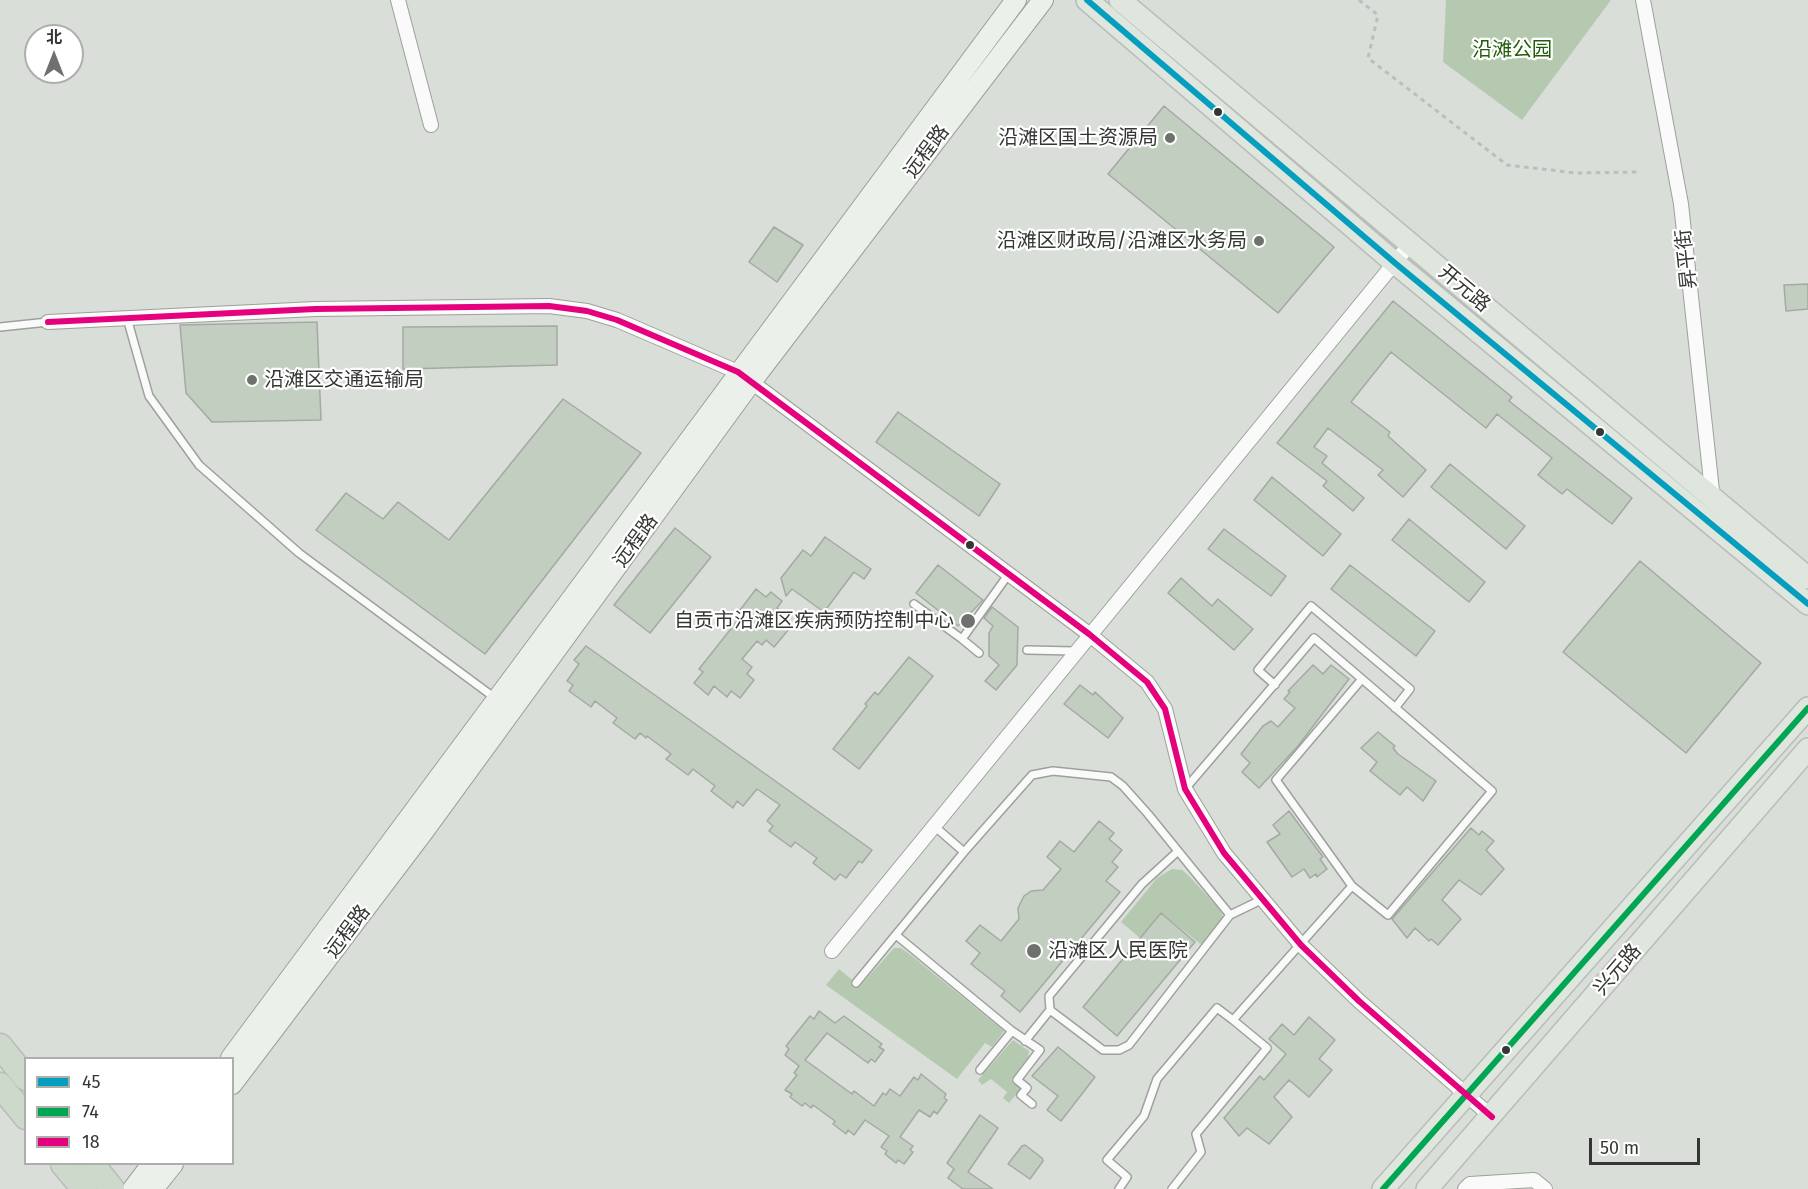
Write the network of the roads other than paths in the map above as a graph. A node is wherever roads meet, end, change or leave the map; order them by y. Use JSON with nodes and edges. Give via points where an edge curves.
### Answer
{"nodes":[{"id":1,"x":398,"y":0,"type":"edge"},
{"id":2,"x":1016,"y":0,"type":"edge"},
{"id":3,"x":1043,"y":0,"type":"edge"},
{"id":4,"x":1087,"y":0,"type":"edge"},
{"id":5,"x":1120,"y":0,"type":"edge"},
{"id":6,"x":1643,"y":0,"type":"edge"},
{"id":7,"x":431,"y":125,"type":"dead end"},
{"id":8,"x":1410,"y":244,"type":"junction"},
{"id":9,"x":1395,"y":263,"type":"junction"},
{"id":10,"x":127,"y":318,"type":"junction"},
{"id":11,"x":48,"y":322,"type":"joint"},
{"id":12,"x":0,"y":327,"type":"edge"},
{"id":13,"x":745,"y":377,"type":"junction"},
{"id":14,"x":1707,"y":507,"type":"junction"},
{"id":15,"x":1008,"y":575,"type":"junction"},
{"id":16,"x":1808,"y":578,"type":"edge"},
{"id":17,"x":914,"y":604,"type":"dead end"},
{"id":18,"x":1808,"y":604,"type":"edge"},
{"id":19,"x":1089,"y":634,"type":"junction"},
{"id":20,"x":962,"y":639,"type":"junction"},
{"id":21,"x":1027,"y":650,"type":"dead end"},
{"id":22,"x":1075,"y":651,"type":"junction"},
{"id":23,"x":979,"y":653,"type":"dead end"},
{"id":24,"x":1362,"y":679,"type":"junction"},
{"id":25,"x":1275,"y":685,"type":"junction"},
{"id":26,"x":498,"y":700,"type":"junction"},
{"id":27,"x":1395,"y":708,"type":"junction"},
{"id":28,"x":1808,"y":708,"type":"edge"},
{"id":29,"x":1808,"y":749,"type":"edge"},
{"id":30,"x":1185,"y":789,"type":"junction"},
{"id":31,"x":933,"y":825,"type":"junction"},
{"id":32,"x":964,"y":852,"type":"junction"},
{"id":33,"x":1177,"y":852,"type":"junction"},
{"id":34,"x":1352,"y":886,"type":"junction"},
{"id":35,"x":1263,"y":899,"type":"junction"},
{"id":36,"x":1230,"y":915,"type":"junction"},
{"id":37,"x":896,"y":935,"type":"junction"},
{"id":38,"x":1301,"y":945,"type":"junction"},
{"id":39,"x":832,"y":951,"type":"dead end"},
{"id":40,"x":856,"y":983,"type":"dead end"},
{"id":41,"x":1050,"y":1010,"type":"junction"},
{"id":42,"x":1233,"y":1020,"type":"junction"},
{"id":43,"x":1012,"y":1031,"type":"junction"},
{"id":44,"x":1025,"y":1041,"type":"junction"},
{"id":45,"x":0,"y":1046,"type":"edge"},
{"id":46,"x":232,"y":1057,"type":"edge"},
{"id":47,"x":980,"y":1070,"type":"dead end"},
{"id":48,"x":24,"y":1076,"type":"edge"},
{"id":49,"x":234,"y":1081,"type":"edge"},
{"id":50,"x":0,"y":1085,"type":"edge"},
{"id":51,"x":1465,"y":1096,"type":"junction"},
{"id":52,"x":1032,"y":1104,"type":"dead end"},
{"id":53,"x":24,"y":1115,"type":"edge"},
{"id":54,"x":1491,"y":1117,"type":"junction"},
{"id":55,"x":64,"y":1165,"type":"edge"},
{"id":56,"x":93,"y":1165,"type":"edge"},
{"id":57,"x":151,"y":1165,"type":"edge"},
{"id":58,"x":172,"y":1165,"type":"edge"},
{"id":59,"x":84,"y":1189,"type":"edge"},
{"id":60,"x":112,"y":1189,"type":"edge"},
{"id":61,"x":133,"y":1189,"type":"edge"},
{"id":62,"x":153,"y":1189,"type":"edge"},
{"id":63,"x":1119,"y":1189,"type":"edge"},
{"id":64,"x":1172,"y":1189,"type":"edge"},
{"id":65,"x":1383,"y":1189,"type":"edge"},
{"id":66,"x":1427,"y":1189,"type":"edge"},
{"id":67,"x":1465,"y":1189,"type":"edge"},
{"id":68,"x":1545,"y":1189,"type":"edge"}],
"edges":[{"from":1,"to":7,"type":"street"},
{"from":2,"to":13,"type":"main road","name":"远程路"},
{"from":3,"to":13,"type":"main road","name":"远程路"},
{"from":4,"to":9,"type":"main road","name":"开元路"},
{"from":5,"to":8,"type":"main road","name":"开元路"},
{"from":6,"to":14,"type":"street","name":"昇平街","via":[[1681,204]]},
{"from":8,"to":9,"type":"street"},
{"from":8,"to":14,"type":"main road","name":"开元路"},
{"from":9,"to":14,"type":"main road","name":"开元路"},
{"from":9,"to":19,"type":"street"},
{"from":10,"to":11,"type":"street"},
{"from":10,"to":13,"type":"street","via":[[315,309],[549,306],[617,320]]},
{"from":10,"to":26,"type":"lane","via":[[149,396],[199,465],[299,553]]},
{"from":11,"to":12,"type":"lane"},
{"from":13,"to":15,"type":"street"},
{"from":13,"to":26,"type":"main road","name":"远程路"},
{"from":13,"to":49,"type":"main road","name":"远程路","via":[[423,832]]},
{"from":14,"to":16,"type":"main road","name":"开元路"},
{"from":14,"to":18,"type":"main road","name":"开元路"},
{"from":15,"to":19,"type":"street"},
{"from":15,"to":20,"type":"lane"},
{"from":17,"to":20,"type":"lane"},
{"from":19,"to":22,"type":"street"},
{"from":19,"to":30,"type":"street","via":[[1147,682],[1165,709]]},
{"from":20,"to":23,"type":"lane"},
{"from":21,"to":22,"type":"lane"},
{"from":22,"to":31,"type":"street"},
{"from":24,"to":25,"type":"lane","via":[[1314,638]]},
{"from":24,"to":27,"type":"lane"},
{"from":24,"to":34,"type":"lane","via":[[1276,780]]},
{"from":25,"to":27,"type":"lane","via":[[1258,670],[1311,606],[1410,689]]},
{"from":25,"to":30,"type":"lane"},
{"from":26,"to":46,"type":"main road","name":"远程路"},
{"from":27,"to":34,"type":"lane","via":[[1492,791],[1388,915]]},
{"from":28,"to":51,"type":"main road","name":"兴元路"},
{"from":29,"to":54,"type":"main road","name":"兴元路"},
{"from":30,"to":35,"type":"street","via":[[1224,853]]},
{"from":31,"to":32,"type":"lane"},
{"from":31,"to":39,"type":"street"},
{"from":32,"to":33,"type":"lane","via":[[1026,780],[1044,771],[1116,780]]},
{"from":32,"to":37,"type":"lane"},
{"from":33,"to":36,"type":"lane"},
{"from":33,"to":41,"type":"lane","via":[[1142,884],[1048,996]]},
{"from":34,"to":38,"type":"lane"},
{"from":35,"to":36,"type":"lane"},
{"from":35,"to":38,"type":"street"},
{"from":36,"to":41,"type":"lane","via":[[1129,1045],[1119,1050],[1103,1050]]},
{"from":37,"to":40,"type":"lane"},
{"from":37,"to":43,"type":"lane"},
{"from":38,"to":42,"type":"lane"},
{"from":38,"to":51,"type":"street"},
{"from":41,"to":44,"type":"lane"},
{"from":42,"to":63,"type":"lane","via":[[1217,1008],[1157,1079],[1144,1116],[1107,1160],[1127,1177]]},
{"from":42,"to":64,"type":"lane","via":[[1267,1048],[1196,1134],[1201,1152]]},
{"from":43,"to":44,"type":"lane"},
{"from":43,"to":47,"type":"lane"},
{"from":44,"to":52,"type":"lane","via":[[1041,1050],[1017,1080],[1027,1088],[1021,1095]]},
{"from":45,"to":48,"type":"highway"},
{"from":50,"to":53,"type":"highway"},
{"from":51,"to":54,"type":"street"},
{"from":51,"to":65,"type":"main road","name":"兴元路"},
{"from":54,"to":66,"type":"main road","name":"兴元路"},
{"from":55,"to":59,"type":"highway"},
{"from":56,"to":60,"type":"highway"},
{"from":57,"to":61,"type":"main road"},
{"from":58,"to":62,"type":"main road"},
{"from":67,"to":68,"type":"street","via":[[1470,1184],[1534,1180]]}]}
